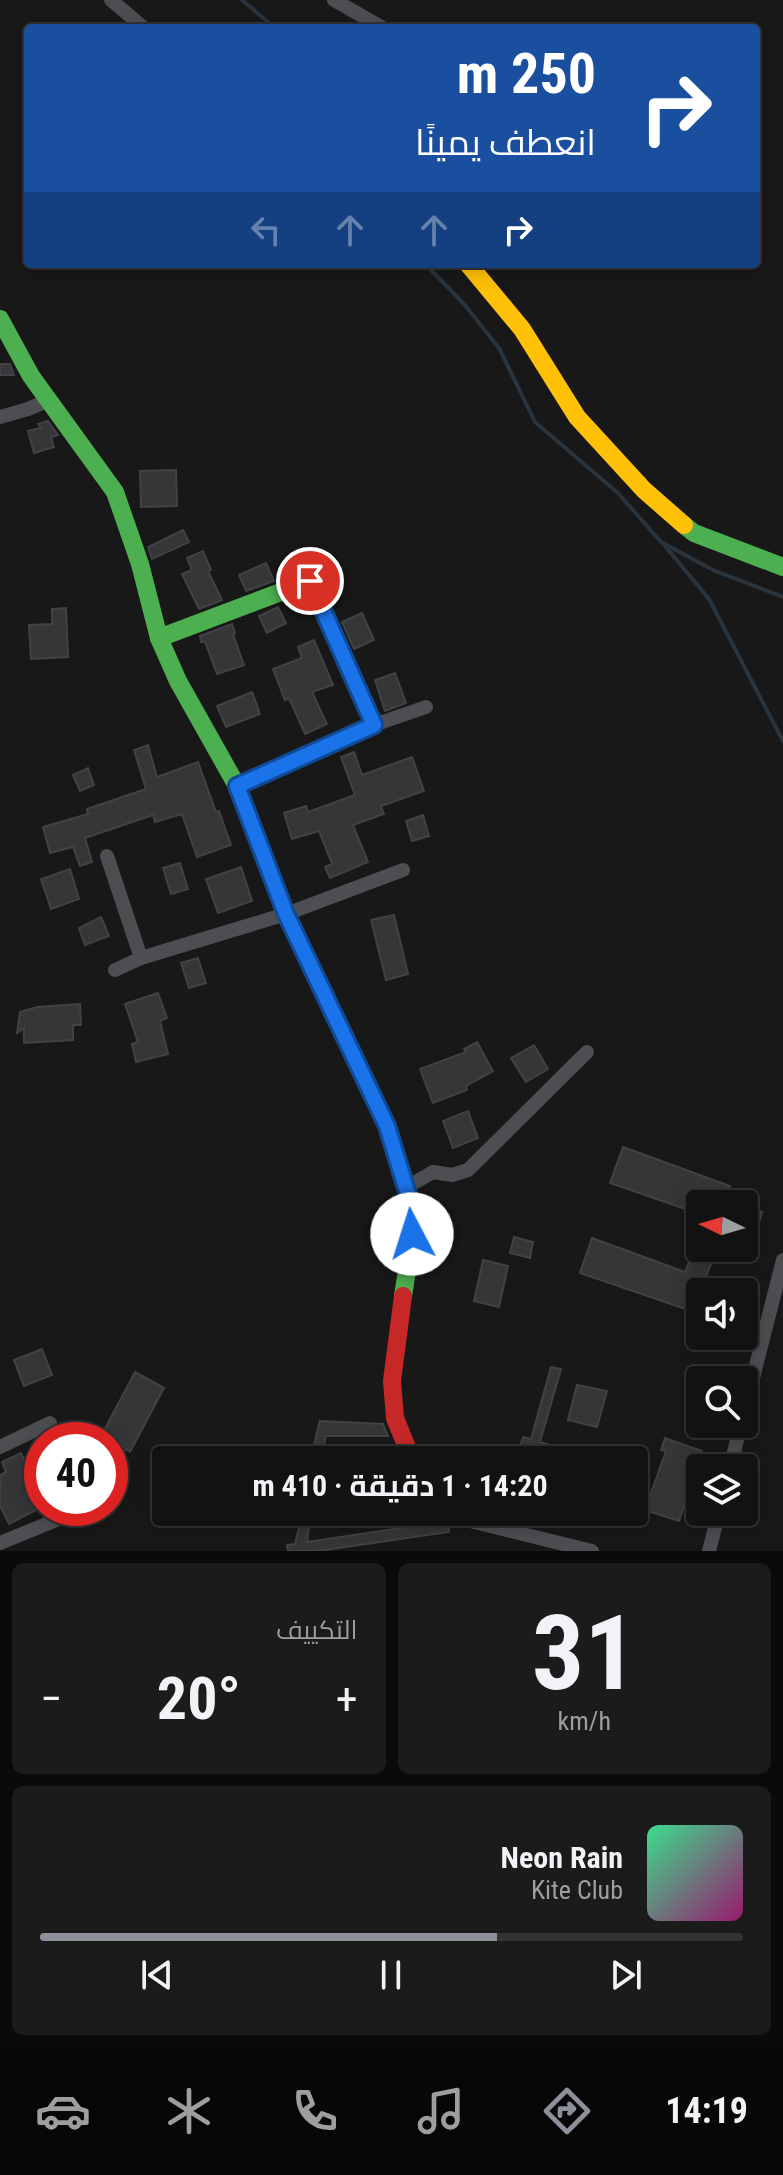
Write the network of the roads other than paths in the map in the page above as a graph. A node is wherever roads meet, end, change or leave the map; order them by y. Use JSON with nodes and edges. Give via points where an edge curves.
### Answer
{"nodes":[{"id":1,"x":111,"y":0,"type":"edge"},
{"id":2,"x":334,"y":0,"type":"edge"},
{"id":3,"x":139,"y":24,"type":"edge"},
{"id":4,"x":376,"y":24,"type":"edge"},
{"id":5,"x":471,"y":268,"type":"edge"},
{"id":6,"x":0,"y":319,"type":"edge"},
{"id":7,"x":49,"y":400,"type":"junction"},
{"id":8,"x":0,"y":417,"type":"edge"},
{"id":9,"x":783,"y":567,"type":"edge"},
{"id":10,"x":159,"y":638,"type":"junction"},
{"id":11,"x":426,"y":707,"type":"dead end"},
{"id":12,"x":374,"y":725,"type":"junction"},
{"id":13,"x":237,"y":786,"type":"junction"},
{"id":14,"x":107,"y":856,"type":"dead end"},
{"id":15,"x":403,"y":870,"type":"dead end"},
{"id":16,"x":286,"y":914,"type":"junction"},
{"id":17,"x":141,"y":958,"type":"junction"},
{"id":18,"x":115,"y":970,"type":"dead end"},
{"id":19,"x":587,"y":1052,"type":"dead end"},
{"id":20,"x":407,"y":1187,"type":"junction"},
{"id":21,"x":783,"y":1260,"type":"edge"},
{"id":22,"x":756,"y":1366,"type":"edge"},
{"id":23,"x":24,"y":1435,"type":"edge"},
{"id":24,"x":406,"y":1446,"type":"edge"},
{"id":25,"x":0,"y":1447,"type":"edge"},
{"id":26,"x":42,"y":1526,"type":"edge"},
{"id":27,"x":490,"y":1526,"type":"edge"},
{"id":28,"x":715,"y":1526,"type":"edge"},
{"id":29,"x":0,"y":1543,"type":"edge"},
{"id":30,"x":592,"y":1551,"type":"edge"},
{"id":31,"x":709,"y":1551,"type":"edge"}],
"edges":[{"from":1,"to":3,"type":"street"},
{"from":2,"to":4,"type":"street"},
{"from":5,"to":9,"type":"street","via":[[522,329],[577,417],[644,490],[694,533]]},
{"from":6,"to":7,"type":"street"},
{"from":7,"to":8,"type":"street"},
{"from":7,"to":10,"type":"street","via":[[115,492]]},
{"from":10,"to":12,"type":"street","via":[[310,581]]},
{"from":10,"to":13,"type":"street"},
{"from":11,"to":12,"type":"street"},
{"from":12,"to":13,"type":"street"},
{"from":13,"to":16,"type":"street"},
{"from":14,"to":17,"type":"street"},
{"from":15,"to":16,"type":"street"},
{"from":16,"to":17,"type":"street"},
{"from":16,"to":20,"type":"street","via":[[387,1126]]},
{"from":17,"to":18,"type":"street"},
{"from":19,"to":20,"type":"street","via":[[468,1170],[452,1175],[433,1172]]},
{"from":20,"to":24,"type":"street","via":[[412,1234],[392,1399]]},
{"from":21,"to":22,"type":"street"},
{"from":23,"to":25,"type":"street"},
{"from":26,"to":29,"type":"street"},
{"from":27,"to":30,"type":"street"},
{"from":28,"to":31,"type":"street"}]}
